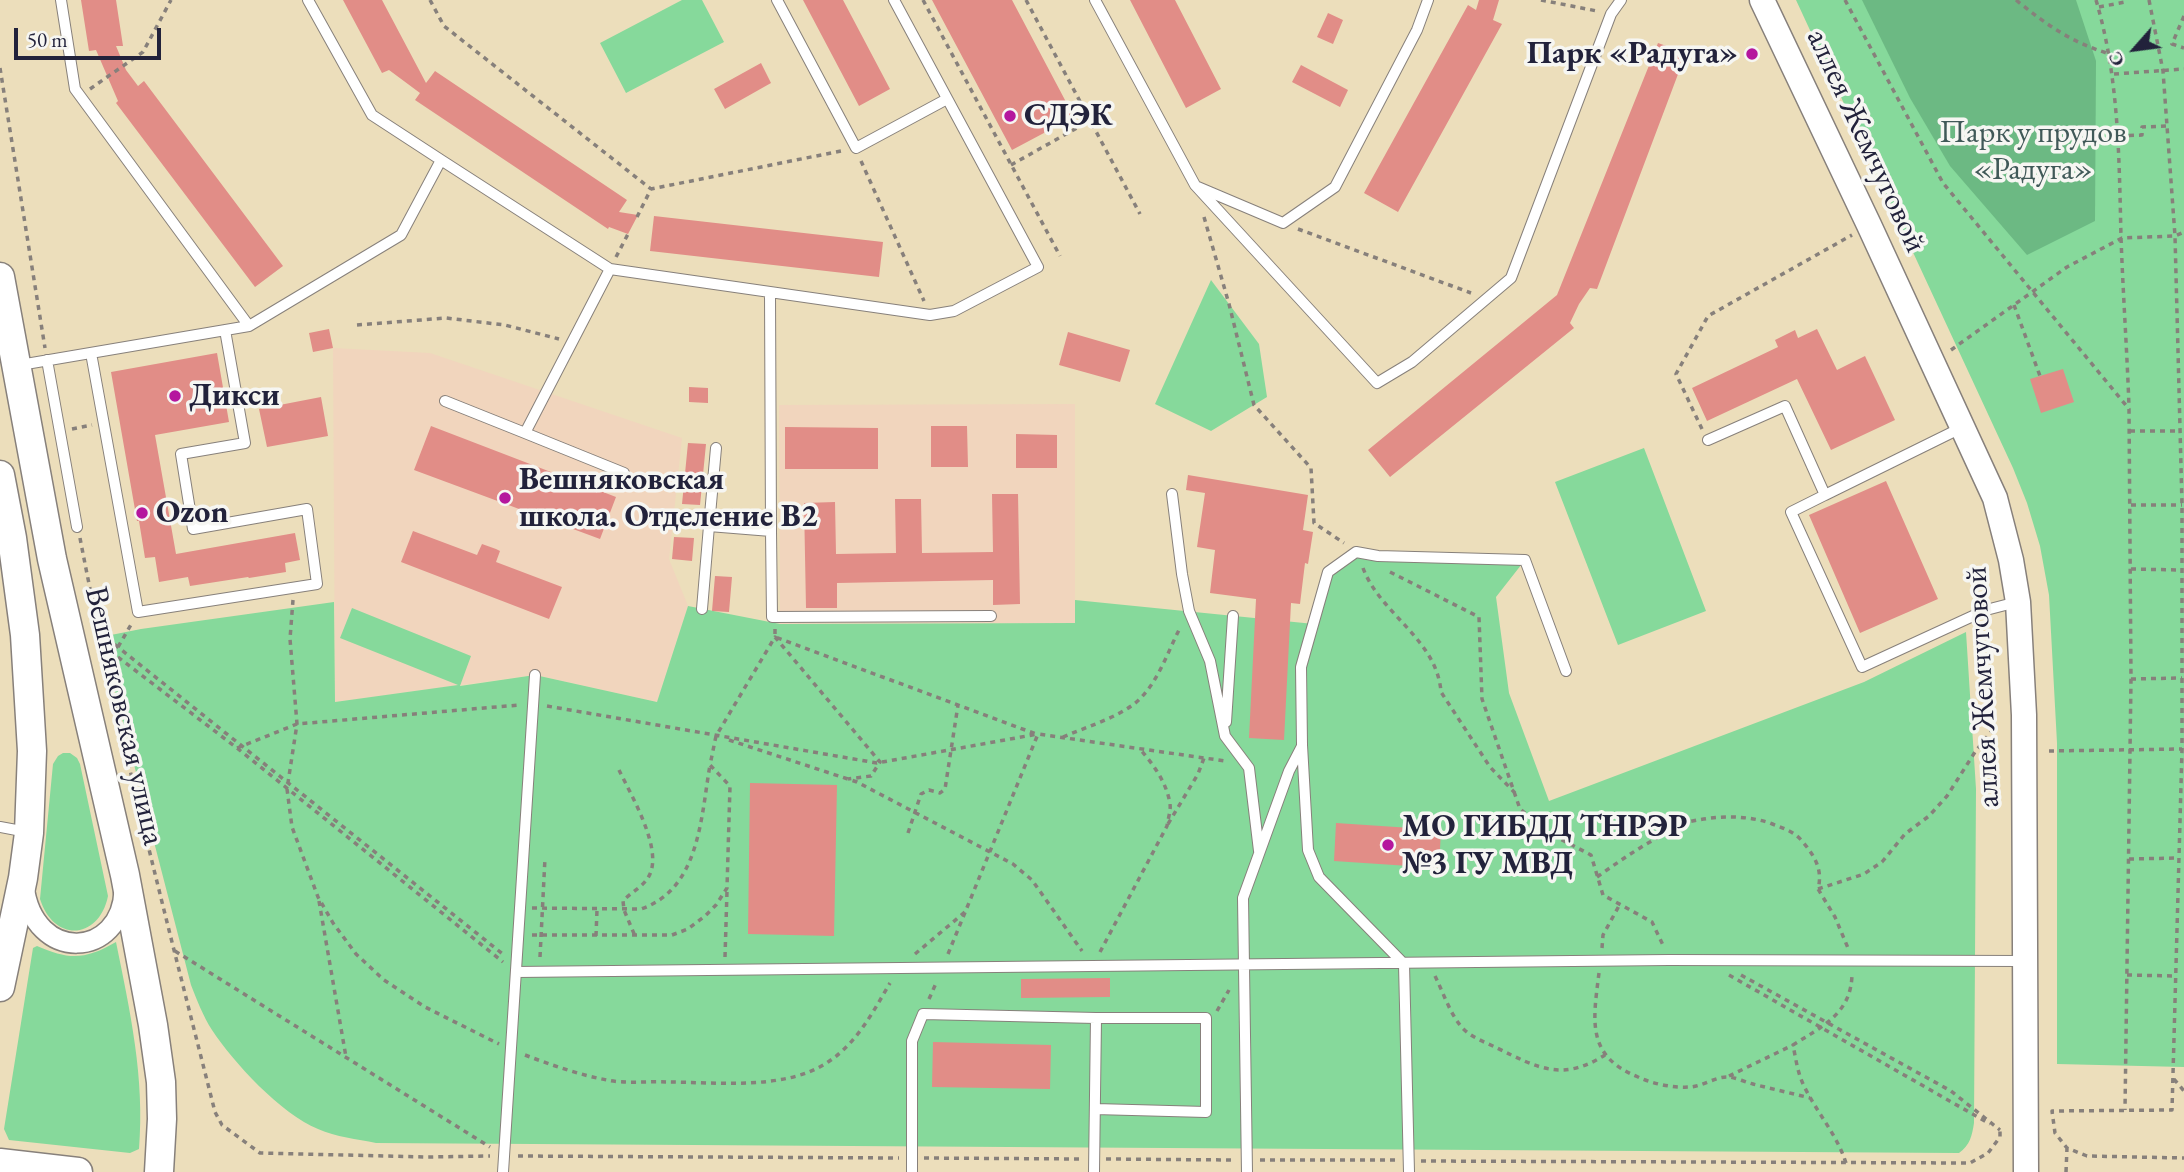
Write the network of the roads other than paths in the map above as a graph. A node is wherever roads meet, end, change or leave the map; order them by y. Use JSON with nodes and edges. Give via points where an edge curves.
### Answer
{"nodes":[{"id":1,"x":61,"y":0,"type":"edge"},
{"id":2,"x":308,"y":0,"type":"edge"},
{"id":3,"x":777,"y":0,"type":"edge"},
{"id":4,"x":894,"y":0,"type":"edge"},
{"id":5,"x":1095,"y":0,"type":"edge"},
{"id":6,"x":1428,"y":0,"type":"edge"},
{"id":7,"x":1621,"y":0,"type":"edge"},
{"id":8,"x":1762,"y":0,"type":"edge"},
{"id":9,"x":947,"y":99,"type":"junction"},
{"id":10,"x":441,"y":160,"type":"junction"},
{"id":11,"x":1195,"y":185,"type":"junction"},
{"id":12,"x":610,"y":269,"type":"junction"},
{"id":13,"x":0,"y":277,"type":"edge"},
{"id":14,"x":770,"y":292,"type":"junction"},
{"id":15,"x":249,"y":326,"type":"junction"},
{"id":16,"x":225,"y":330,"type":"junction"},
{"id":17,"x":91,"y":353,"type":"junction"},
{"id":18,"x":47,"y":360,"type":"junction"},
{"id":19,"x":16,"y":366,"type":"junction"},
{"id":20,"x":445,"y":401,"type":"dead end"},
{"id":21,"x":1963,"y":427,"type":"junction"},
{"id":22,"x":525,"y":433,"type":"junction"},
{"id":23,"x":1708,"y":440,"type":"road end"},
{"id":24,"x":716,"y":448,"type":"dead end"},
{"id":25,"x":624,"y":473,"type":"dead end"},
{"id":26,"x":0,"y":475,"type":"edge"},
{"id":27,"x":1172,"y":494,"type":"dead end"},
{"id":28,"x":1825,"y":495,"type":"junction"},
{"id":29,"x":709,"y":526,"type":"junction"},
{"id":30,"x":77,"y":527,"type":"road end"},
{"id":31,"x":771,"y":531,"type":"junction"},
{"id":32,"x":2018,"y":602,"type":"junction"},
{"id":33,"x":702,"y":609,"type":"dead end"},
{"id":34,"x":991,"y":616,"type":"dead end"},
{"id":35,"x":1233,"y":616,"type":"dead end"},
{"id":36,"x":1566,"y":671,"type":"dead end"},
{"id":37,"x":534,"y":675,"type":"dead end"},
{"id":38,"x":1225,"y":736,"type":"junction"},
{"id":39,"x":1302,"y":745,"type":"junction"},
{"id":40,"x":0,"y":827,"type":"edge"},
{"id":41,"x":29,"y":833,"type":"junction"},
{"id":42,"x":1259,"y":855,"type":"junction"},
{"id":43,"x":125,"y":876,"type":"junction"},
{"id":44,"x":23,"y":878,"type":"junction"},
{"id":45,"x":2025,"y":961,"type":"junction"},
{"id":46,"x":1244,"y":964,"type":"junction"},
{"id":47,"x":1404,"y":964,"type":"junction"},
{"id":48,"x":516,"y":969,"type":"junction"},
{"id":49,"x":0,"y":988,"type":"edge"},
{"id":50,"x":1096,"y":1018,"type":"junction"},
{"id":51,"x":1095,"y":1109,"type":"junction"},
{"id":52,"x":0,"y":1163,"type":"edge"},
{"id":53,"x":78,"y":1172,"type":"edge"},
{"id":54,"x":159,"y":1172,"type":"edge"},
{"id":55,"x":503,"y":1172,"type":"edge"},
{"id":56,"x":912,"y":1172,"type":"edge"},
{"id":57,"x":1094,"y":1172,"type":"edge"},
{"id":58,"x":1247,"y":1172,"type":"edge"},
{"id":59,"x":1409,"y":1172,"type":"edge"},
{"id":60,"x":2026,"y":1172,"type":"edge"}],
"edges":[{"from":1,"to":15,"type":"lane","via":[[75,89]]},
{"from":2,"to":10,"type":"lane","via":[[372,116]]},
{"from":3,"to":9,"type":"lane","via":[[856,148]]},
{"from":4,"to":9,"type":"lane"},
{"from":5,"to":11,"type":"lane"},
{"from":6,"to":11,"type":"lane","via":[[1418,30],[1335,187],[1283,223]]},
{"from":7,"to":11,"type":"lane","via":[[1611,13],[1511,278],[1412,362],[1377,383]]},
{"from":8,"to":21,"type":"street","name":"аллея Жемчуговой"},
{"from":9,"to":14,"type":"lane","via":[[1038,267],[954,311],[930,316]]},
{"from":10,"to":12,"type":"lane"},
{"from":10,"to":15,"type":"lane","via":[[401,235]]},
{"from":12,"to":14,"type":"lane"},
{"from":12,"to":22,"type":"lane"},
{"from":13,"to":19,"type":"main road","name":"Вешняковская улица"},
{"from":14,"to":31,"type":"lane"},
{"from":15,"to":16,"type":"lane"},
{"from":16,"to":17,"type":"lane"},
{"from":16,"to":17,"type":"lane","via":[[245,443],[181,454],[193,529],[307,509],[317,584],[138,612]]},
{"from":17,"to":18,"type":"lane"},
{"from":18,"to":19,"type":"lane"},
{"from":18,"to":30,"type":"lane"},
{"from":19,"to":43,"type":"main road","name":"Вешняковская улица","via":[[52,559]]},
{"from":20,"to":22,"type":"lane"},
{"from":21,"to":28,"type":"lane"},
{"from":21,"to":32,"type":"street","name":"аллея Жемчуговой","via":[[1995,498]]},
{"from":22,"to":25,"type":"lane"},
{"from":23,"to":28,"type":"lane","via":[[1784,406]]},
{"from":24,"to":29,"type":"lane"},
{"from":26,"to":41,"type":"main road","via":[[25,635],[32,751]]},
{"from":27,"to":38,"type":"lane","via":[[1189,611],[1210,661]]},
{"from":28,"to":32,"type":"lane","via":[[1791,512],[1862,667],[1986,610]]},
{"from":29,"to":31,"type":"lane"},
{"from":29,"to":33,"type":"lane"},
{"from":31,"to":34,"type":"lane","via":[[772,617]]},
{"from":32,"to":45,"type":"street","name":"аллея Жемчуговой","via":[[2024,715]]},
{"from":35,"to":38,"type":"lane"},
{"from":36,"to":39,"type":"lane","via":[[1525,560],[1356,552],[1328,572],[1301,667]]},
{"from":37,"to":48,"type":"lane"},
{"from":38,"to":42,"type":"lane","via":[[1249,768]]},
{"from":39,"to":42,"type":"lane"},
{"from":39,"to":47,"type":"lane","via":[[1308,850],[1319,877]]},
{"from":40,"to":41,"type":"lane"},
{"from":41,"to":44,"type":"main road"},
{"from":42,"to":46,"type":"lane","via":[[1243,898]]},
{"from":43,"to":44,"type":"street","via":[[124,903],[114,923],[90,941],[74,943],[46,934],[35,920]]},
{"from":43,"to":54,"type":"main road","name":"Вешняковская улица","via":[[161,1082]]},
{"from":44,"to":49,"type":"main road"},
{"from":45,"to":47,"type":"lane"},
{"from":45,"to":60,"type":"street","name":"аллея Жемчуговой"},
{"from":46,"to":47,"type":"lane"},
{"from":46,"to":48,"type":"lane","via":[[1089,961],[899,968]]},
{"from":46,"to":58,"type":"lane"},
{"from":47,"to":59,"type":"lane"},
{"from":48,"to":55,"type":"lane"},
{"from":50,"to":51,"type":"lane"},
{"from":50,"to":51,"type":"lane","via":[[1206,1018],[1206,1112]]},
{"from":50,"to":56,"type":"lane","via":[[923,1014],[912,1041]]},
{"from":51,"to":57,"type":"lane"},
{"from":52,"to":53,"type":"main road"}]}
